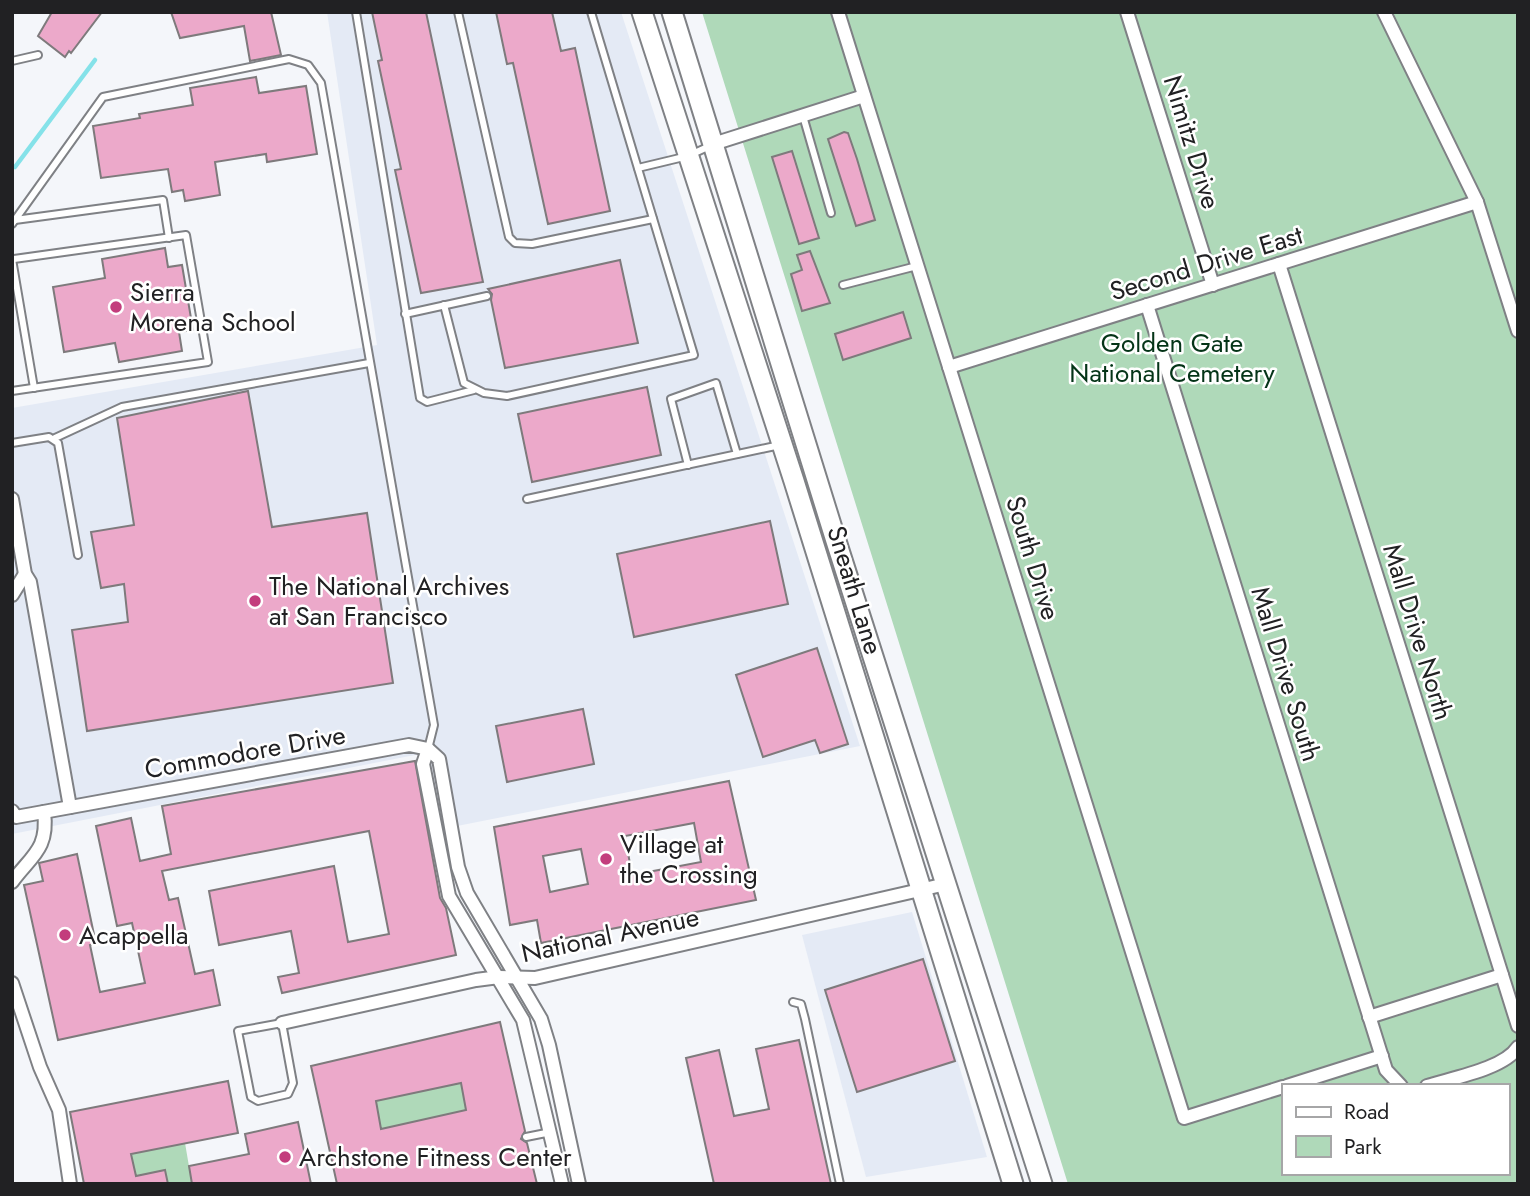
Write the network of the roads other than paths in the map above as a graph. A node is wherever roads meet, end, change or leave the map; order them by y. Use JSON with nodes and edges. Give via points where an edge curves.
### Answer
{"nodes":[{"id":1,"x":356,"y":12,"type":"edge"},
{"id":2,"x":458,"y":12,"type":"edge"},
{"id":3,"x":591,"y":12,"type":"edge"},
{"id":4,"x":642,"y":12,"type":"edge"},
{"id":5,"x":672,"y":12,"type":"edge"},
{"id":6,"x":838,"y":12,"type":"edge"},
{"id":7,"x":1127,"y":12,"type":"edge"},
{"id":8,"x":1384,"y":12,"type":"edge"},
{"id":9,"x":38,"y":55,"type":"dead end"},
{"id":10,"x":12,"y":61,"type":"edge"},
{"id":11,"x":864,"y":96,"type":"junction"},
{"id":12,"x":803,"y":116,"type":"junction"},
{"id":13,"x":713,"y":144,"type":"junction"},
{"id":14,"x":688,"y":156,"type":"junction"},
{"id":15,"x":638,"y":168,"type":"junction"},
{"id":16,"x":1477,"y":202,"type":"junction"},
{"id":17,"x":831,"y":213,"type":"dead end"},
{"id":18,"x":653,"y":219,"type":"junction"},
{"id":19,"x":14,"y":222,"type":"edge"},
{"id":20,"x":169,"y":237,"type":"junction"},
{"id":21,"x":13,"y":259,"type":"edge"},
{"id":22,"x":1279,"y":264,"type":"junction"},
{"id":23,"x":917,"y":266,"type":"junction"},
{"id":24,"x":844,"y":285,"type":"dead end"},
{"id":25,"x":1213,"y":285,"type":"junction"},
{"id":26,"x":487,"y":296,"type":"dead end"},
{"id":27,"x":444,"y":305,"type":"junction"},
{"id":28,"x":1147,"y":305,"type":"junction"},
{"id":29,"x":405,"y":314,"type":"junction"},
{"id":30,"x":1518,"y":331,"type":"edge"},
{"id":31,"x":369,"y":363,"type":"junction"},
{"id":32,"x":949,"y":367,"type":"junction"},
{"id":33,"x":34,"y":388,"type":"junction"},
{"id":34,"x":474,"y":390,"type":"junction"},
{"id":35,"x":12,"y":391,"type":"edge"},
{"id":36,"x":55,"y":439,"type":"junction"},
{"id":37,"x":12,"y":443,"type":"edge"},
{"id":38,"x":782,"y":444,"type":"junction"},
{"id":39,"x":737,"y":454,"type":"junction"},
{"id":40,"x":688,"y":465,"type":"junction"},
{"id":41,"x":12,"y":499,"type":"edge"},
{"id":42,"x":527,"y":499,"type":"dead end"},
{"id":43,"x":78,"y":555,"type":"dead end"},
{"id":44,"x":25,"y":574,"type":"junction"},
{"id":45,"x":12,"y":595,"type":"edge"},
{"id":46,"x":428,"y":749,"type":"junction"},
{"id":47,"x":70,"y":807,"type":"junction"},
{"id":48,"x":44,"y":812,"type":"junction"},
{"id":49,"x":14,"y":814,"type":"edge"},
{"id":50,"x":12,"y":882,"type":"edge"},
{"id":51,"x":946,"y":884,"type":"junction"},
{"id":52,"x":919,"y":890,"type":"junction"},
{"id":53,"x":1502,"y":975,"type":"junction"},
{"id":54,"x":499,"y":977,"type":"junction"},
{"id":55,"x":519,"y":978,"type":"junction"},
{"id":56,"x":12,"y":983,"type":"edge"},
{"id":57,"x":793,"y":1002,"type":"dead end"},
{"id":58,"x":1370,"y":1017,"type":"junction"},
{"id":59,"x":1517,"y":1018,"type":"edge"},
{"id":60,"x":282,"y":1023,"type":"junction"},
{"id":61,"x":1518,"y":1047,"type":"edge"},
{"id":62,"x":1382,"y":1056,"type":"junction"},
{"id":63,"x":1291,"y":1084,"type":"edge"},
{"id":64,"x":1399,"y":1084,"type":"edge"},
{"id":65,"x":1433,"y":1084,"type":"edge"},
{"id":66,"x":1282,"y":1087,"type":"edge"},
{"id":67,"x":567,"y":1128,"type":"junction"},
{"id":68,"x":551,"y":1132,"type":"junction"},
{"id":69,"x":526,"y":1138,"type":"dead end"},
{"id":70,"x":70,"y":1184,"type":"edge"},
{"id":71,"x":562,"y":1184,"type":"edge"},
{"id":72,"x":579,"y":1184,"type":"edge"},
{"id":73,"x":840,"y":1184,"type":"edge"},
{"id":74,"x":1013,"y":1184,"type":"edge"},
{"id":75,"x":1042,"y":1184,"type":"edge"}],
"edges":[{"from":1,"to":29,"type":"lane"},
{"from":2,"to":18,"type":"lane","via":[[509,237],[515,243],[532,244]]},
{"from":3,"to":15,"type":"lane"},
{"from":4,"to":14,"type":"main road","name":"Sneath Lane"},
{"from":5,"to":13,"type":"main road","name":"Sneath Lane"},
{"from":6,"to":11,"type":"street","name":"South Drive"},
{"from":7,"to":25,"type":"street","name":"Nimitz Drive"},
{"from":8,"to":16,"type":"street"},
{"from":9,"to":10,"type":"lane"},
{"from":11,"to":12,"type":"street"},
{"from":11,"to":23,"type":"street","name":"South Drive"},
{"from":12,"to":13,"type":"street"},
{"from":12,"to":17,"type":"lane"},
{"from":13,"to":14,"type":"lane"},
{"from":13,"to":51,"type":"main road","name":"Sneath Lane"},
{"from":14,"to":15,"type":"lane"},
{"from":14,"to":38,"type":"main road","name":"Sneath Lane"},
{"from":15,"to":18,"type":"lane"},
{"from":16,"to":22,"type":"street","name":"Second Drive East"},
{"from":16,"to":30,"type":"street"},
{"from":18,"to":34,"type":"lane","via":[[694,355],[507,396]]},
{"from":19,"to":20,"type":"lane","via":[[163,200]]},
{"from":19,"to":31,"type":"lane","via":[[103,97],[289,59],[308,65],[321,83]]},
{"from":20,"to":21,"type":"lane"},
{"from":20,"to":33,"type":"lane","via":[[186,235],[208,362]]},
{"from":21,"to":33,"type":"lane"},
{"from":22,"to":25,"type":"street","name":"Second Drive East"},
{"from":22,"to":53,"type":"street","name":"Mall Drive North"},
{"from":23,"to":24,"type":"lane"},
{"from":23,"to":32,"type":"street","name":"South Drive"},
{"from":25,"to":28,"type":"street","name":"Second Drive East"},
{"from":26,"to":27,"type":"lane"},
{"from":27,"to":29,"type":"lane"},
{"from":27,"to":34,"type":"lane","via":[[464,383]]},
{"from":28,"to":32,"type":"street","name":"Second Drive East"},
{"from":28,"to":58,"type":"street","name":"Mall Drive South"},
{"from":29,"to":34,"type":"lane","via":[[420,398],[427,402]]},
{"from":31,"to":36,"type":"lane","via":[[122,407]]},
{"from":31,"to":46,"type":"lane","via":[[434,725]]},
{"from":32,"to":66,"type":"street","name":"South Drive","via":[[1184,1118]]},
{"from":33,"to":35,"type":"lane"},
{"from":36,"to":37,"type":"lane"},
{"from":36,"to":43,"type":"lane"},
{"from":38,"to":39,"type":"lane"},
{"from":38,"to":52,"type":"main road","name":"Sneath Lane"},
{"from":39,"to":40,"type":"lane"},
{"from":39,"to":40,"type":"lane","via":[[716,383],[671,399]]},
{"from":40,"to":42,"type":"lane"},
{"from":41,"to":44,"type":"street"},
{"from":44,"to":45,"type":"street"},
{"from":44,"to":47,"type":"street"},
{"from":46,"to":47,"type":"street","name":"Commodore Drive","via":[[409,745]]},
{"from":46,"to":54,"type":"street","via":[[423,764],[449,896]]},
{"from":46,"to":55,"type":"street","via":[[439,759],[458,867],[467,892],[492,941]]},
{"from":47,"to":48,"type":"street","name":"Commodore Drive"},
{"from":48,"to":49,"type":"street","name":"Commodore Drive"},
{"from":48,"to":50,"type":"street","via":[[45,834],[38,853]]},
{"from":51,"to":52,"type":"street","name":"National Avenue"},
{"from":51,"to":75,"type":"main road","name":"Sneath Lane"},
{"from":52,"to":55,"type":"street","name":"National Avenue","via":[[542,977]]},
{"from":52,"to":74,"type":"main road","name":"Sneath Lane"},
{"from":53,"to":58,"type":"street"},
{"from":53,"to":59,"type":"street","name":"Mall Drive North"},
{"from":54,"to":55,"type":"street","name":"National Avenue"},
{"from":54,"to":60,"type":"street","name":"National Avenue"},
{"from":54,"to":68,"type":"street","via":[[523,1020]]},
{"from":55,"to":67,"type":"street","via":[[549,1045]]},
{"from":56,"to":70,"type":"street","via":[[59,1110]]},
{"from":57,"to":73,"type":"lane","via":[[801,1004],[805,1019]]},
{"from":58,"to":62,"type":"street","name":"Mall Drive South"},
{"from":60,"to":60,"type":"lane","name":"National Avenue","via":[[238,1031],[251,1097],[258,1101],[288,1094],[293,1083]]},
{"from":61,"to":65,"type":"street","via":[[1506,1060]]},
{"from":62,"to":63,"type":"street"},
{"from":62,"to":64,"type":"street","name":"Mall Drive South","via":[[1389,1076]]},
{"from":67,"to":68,"type":"street"},
{"from":67,"to":72,"type":"street"},
{"from":68,"to":69,"type":"lane"},
{"from":68,"to":71,"type":"street"}]}
